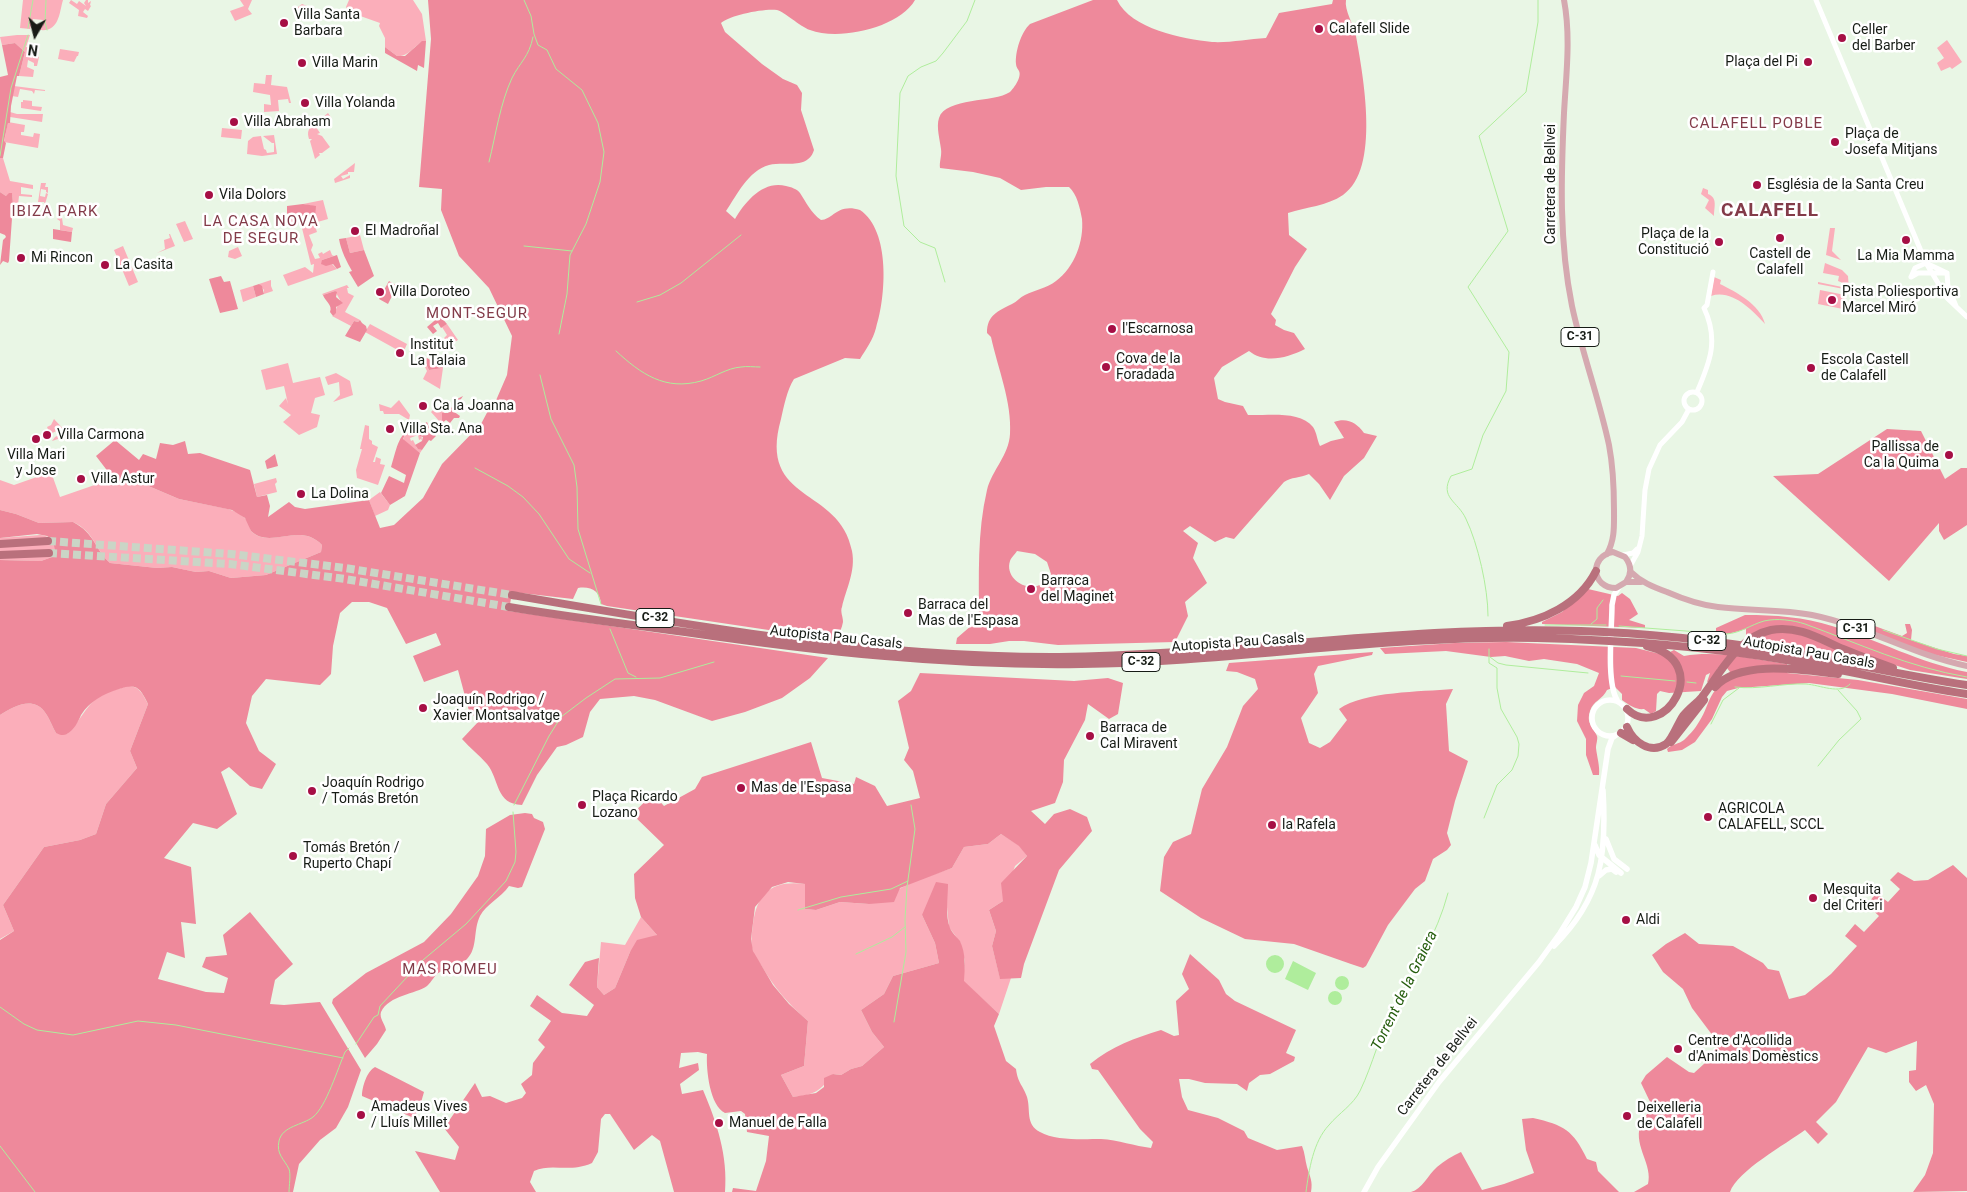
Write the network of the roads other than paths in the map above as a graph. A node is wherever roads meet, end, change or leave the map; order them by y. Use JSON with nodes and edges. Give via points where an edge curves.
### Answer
{"nodes":[{"id":1,"x":1562,"y":0,"type":"edge"},
{"id":2,"x":1816,"y":0,"type":"edge"},
{"id":3,"x":1566,"y":65,"type":"junction"},
{"id":4,"x":1926,"y":263,"type":"junction"},
{"id":5,"x":1713,"y":272,"type":"dead end"},
{"id":6,"x":1947,"y":273,"type":"junction"},
{"id":7,"x":1931,"y":274,"type":"junction"},
{"id":8,"x":1959,"y":310,"type":"junction"},
{"id":9,"x":1967,"y":318,"type":"edge"},
{"id":10,"x":1697,"y":392,"type":"junction"},
{"id":11,"x":1689,"y":409,"type":"junction"},
{"id":12,"x":1614,"y":536,"type":"junction"},
{"id":13,"x":48,"y":541,"type":"tunnel mouth"},
{"id":14,"x":0,"y":544,"type":"edge"},
{"id":15,"x":1640,"y":544,"type":"junction"},
{"id":16,"x":49,"y":553,"type":"tunnel mouth"},
{"id":17,"x":1607,"y":554,"type":"junction"},
{"id":18,"x":1621,"y":554,"type":"junction"},
{"id":19,"x":0,"y":555,"type":"edge"},
{"id":20,"x":1631,"y":569,"type":"junction"},
{"id":21,"x":1596,"y":571,"type":"junction"},
{"id":22,"x":1626,"y":582,"type":"junction"},
{"id":23,"x":1645,"y":583,"type":"junction"},
{"id":24,"x":1606,"y":586,"type":"junction"},
{"id":25,"x":1619,"y":587,"type":"junction"},
{"id":26,"x":512,"y":595,"type":"tunnel mouth"},
{"id":27,"x":1612,"y":605,"type":"junction"},
{"id":28,"x":510,"y":607,"type":"tunnel mouth"},
{"id":29,"x":1492,"y":630,"type":"junction"},
{"id":30,"x":1633,"y":642,"type":"junction"},
{"id":31,"x":797,"y":643,"type":"junction"},
{"id":32,"x":1967,"y":666,"type":"edge"},
{"id":33,"x":1919,"y":676,"type":"junction"},
{"id":34,"x":1874,"y":678,"type":"junction"},
{"id":35,"x":1611,"y":680,"type":"junction"},
{"id":36,"x":1967,"y":684,"type":"edge"},
{"id":37,"x":1967,"y":694,"type":"edge"},
{"id":38,"x":1605,"y":700,"type":"junction"},
{"id":39,"x":1617,"y":700,"type":"junction"},
{"id":40,"x":1627,"y":709,"type":"junction"},
{"id":41,"x":1621,"y":732,"type":"junction"},
{"id":42,"x":1600,"y":733,"type":"junction"},
{"id":43,"x":1608,"y":749,"type":"junction"},
{"id":44,"x":1603,"y":782,"type":"junction"},
{"id":45,"x":1597,"y":821,"type":"junction"},
{"id":46,"x":1605,"y":832,"type":"junction"},
{"id":47,"x":1602,"y":858,"type":"junction"},
{"id":48,"x":1627,"y":869,"type":"dead end"},
{"id":49,"x":1595,"y":885,"type":"junction"},
{"id":50,"x":1539,"y":962,"type":"junction"},
{"id":51,"x":1364,"y":1192,"type":"edge"}],
"edges":[{"from":1,"to":3,"type":"main road","name":"Carretera de Bellvei","number":"C-31"},
{"from":1,"to":3,"type":"main road","name":"Carretera de Bellvei","number":"C-31","via":[[1568,38]]},
{"from":2,"to":4,"type":"street"},
{"from":3,"to":12,"type":"main road","name":"Carretera de Bellvei","number":"C-31","via":[[1561,180],[1564,254],[1572,307],[1609,446]]},
{"from":4,"to":6,"type":"street"},
{"from":4,"to":7,"type":"street"},
{"from":4,"to":7,"type":"street","via":[[1915,268],[1912,277],[1918,273]]},
{"from":5,"to":10,"type":"street","via":[[1704,308],[1712,335],[1711,355]]},
{"from":6,"to":7,"type":"street"},
{"from":6,"to":8,"type":"street","via":[[1948,287]]},
{"from":7,"to":8,"type":"street"},
{"from":8,"to":9,"type":"street"},
{"from":10,"to":11,"type":"street","via":[[1691,391],[1685,396],[1684,403]]},
{"from":10,"to":11,"type":"street","via":[[1702,398],[1701,405],[1696,410]]},
{"from":11,"to":15,"type":"street","via":[[1682,422],[1660,445],[1649,469]]},
{"from":12,"to":17,"type":"main road","name":"Carretera de Bellvei","number":"C-31"},
{"from":12,"to":18,"type":"main road","name":"Carretera de Bellvei"},
{"from":13,"to":14,"type":"highway"},
{"from":15,"to":18,"type":"street","via":[[1633,553]]},
{"from":15,"to":20,"type":"street"},
{"from":16,"to":19,"type":"highway"},
{"from":17,"to":18,"type":"main road"},
{"from":17,"to":21,"type":"main road","number":"C-31","via":[[1598,561]]},
{"from":18,"to":20,"type":"main road","number":"C-31"},
{"from":20,"to":22,"type":"main road"},
{"from":20,"to":23,"type":"main road","number":"C-31","via":[[1636,578]]},
{"from":21,"to":24,"type":"main road","via":[[1600,582]]},
{"from":21,"to":29,"type":"highway","via":[[1582,590],[1553,612],[1528,622]]},
{"from":22,"to":23,"type":"main road","number":"C-31"},
{"from":22,"to":25,"type":"main road"},
{"from":23,"to":32,"type":"main road","number":"C-31","via":[[1704,605],[1788,612],[1827,619],[1925,656]]},
{"from":24,"to":25,"type":"main road"},
{"from":24,"to":27,"type":"main road"},
{"from":25,"to":27,"type":"main road"},
{"from":26,"to":31,"type":"highway","name":"Autopista Pau Casals","number":"C-32"},
{"from":27,"to":35,"type":"main road"},
{"from":28,"to":31,"type":"highway","name":"Autopista Pau Casals","number":"C-32"},
{"from":29,"to":31,"type":"highway","name":"Autopista Pau Casals","number":"C-32","via":[[1063,657],[932,653]]},
{"from":29,"to":33,"type":"highway","name":"Autopista Pau Casals","number":"C-32","via":[[1587,631],[1700,640]]},
{"from":30,"to":31,"type":"highway","name":"Autopista Pau Casals","number":"C-32","via":[[1460,639],[1174,661],[1052,664],[915,660]]},
{"from":30,"to":34,"type":"highway","name":"Autopista Pau Casals","number":"C-32","via":[[1746,654]]},
{"from":30,"to":40,"type":"highway","via":[[1656,649],[1674,660],[1680,684],[1677,698],[1663,713],[1642,717]]},
{"from":33,"to":36,"type":"highway","name":"Autopista Pau Casals","number":"C-32"},
{"from":33,"to":41,"type":"highway","via":[[1859,656],[1798,630],[1780,629],[1756,635],[1744,644],[1684,715],[1670,742],[1664,746],[1644,746]]},
{"from":34,"to":37,"type":"highway","name":"Autopista Pau Casals","number":"C-32"},
{"from":34,"to":41,"type":"highway","via":[[1793,670],[1740,672],[1720,681],[1665,747],[1643,748]]},
{"from":35,"to":38,"type":"main road"},
{"from":35,"to":39,"type":"main road"},
{"from":38,"to":39,"type":"main road"},
{"from":38,"to":42,"type":"main road","via":[[1593,711],[1592,721]]},
{"from":39,"to":40,"type":"main road"},
{"from":40,"to":41,"type":"main road","via":[[1629,716]]},
{"from":41,"to":42,"type":"main road","via":[[1608,736]]},
{"from":41,"to":43,"type":"main road","name":"Carretera de Bellvei","via":[[1612,738]]},
{"from":42,"to":43,"type":"main road"},
{"from":43,"to":44,"type":"main road","name":"Carretera de Bellvei"},
{"from":44,"to":45,"type":"main road","name":"Carretera de Bellvei"},
{"from":44,"to":46,"type":"main road","name":"Carretera de Bellvei"},
{"from":45,"to":47,"type":"main road","via":[[1595,845]]},
{"from":45,"to":50,"type":"main road","name":"Carretera de Bellvei","via":[[1591,863],[1580,899]]},
{"from":46,"to":47,"type":"main road","name":"Carretera de Bellvei"},
{"from":46,"to":48,"type":"main road","via":[[1610,852]]},
{"from":47,"to":49,"type":"main road","name":"Carretera de Bellvei"},
{"from":47,"to":49,"type":"main road","via":[[1620,874],[1606,870]]},
{"from":49,"to":50,"type":"main road","name":"Carretera de Bellvei","via":[[1580,916]]},
{"from":50,"to":51,"type":"main road","name":"Carretera de Bellvei","via":[[1440,1082],[1378,1167]]}]}
